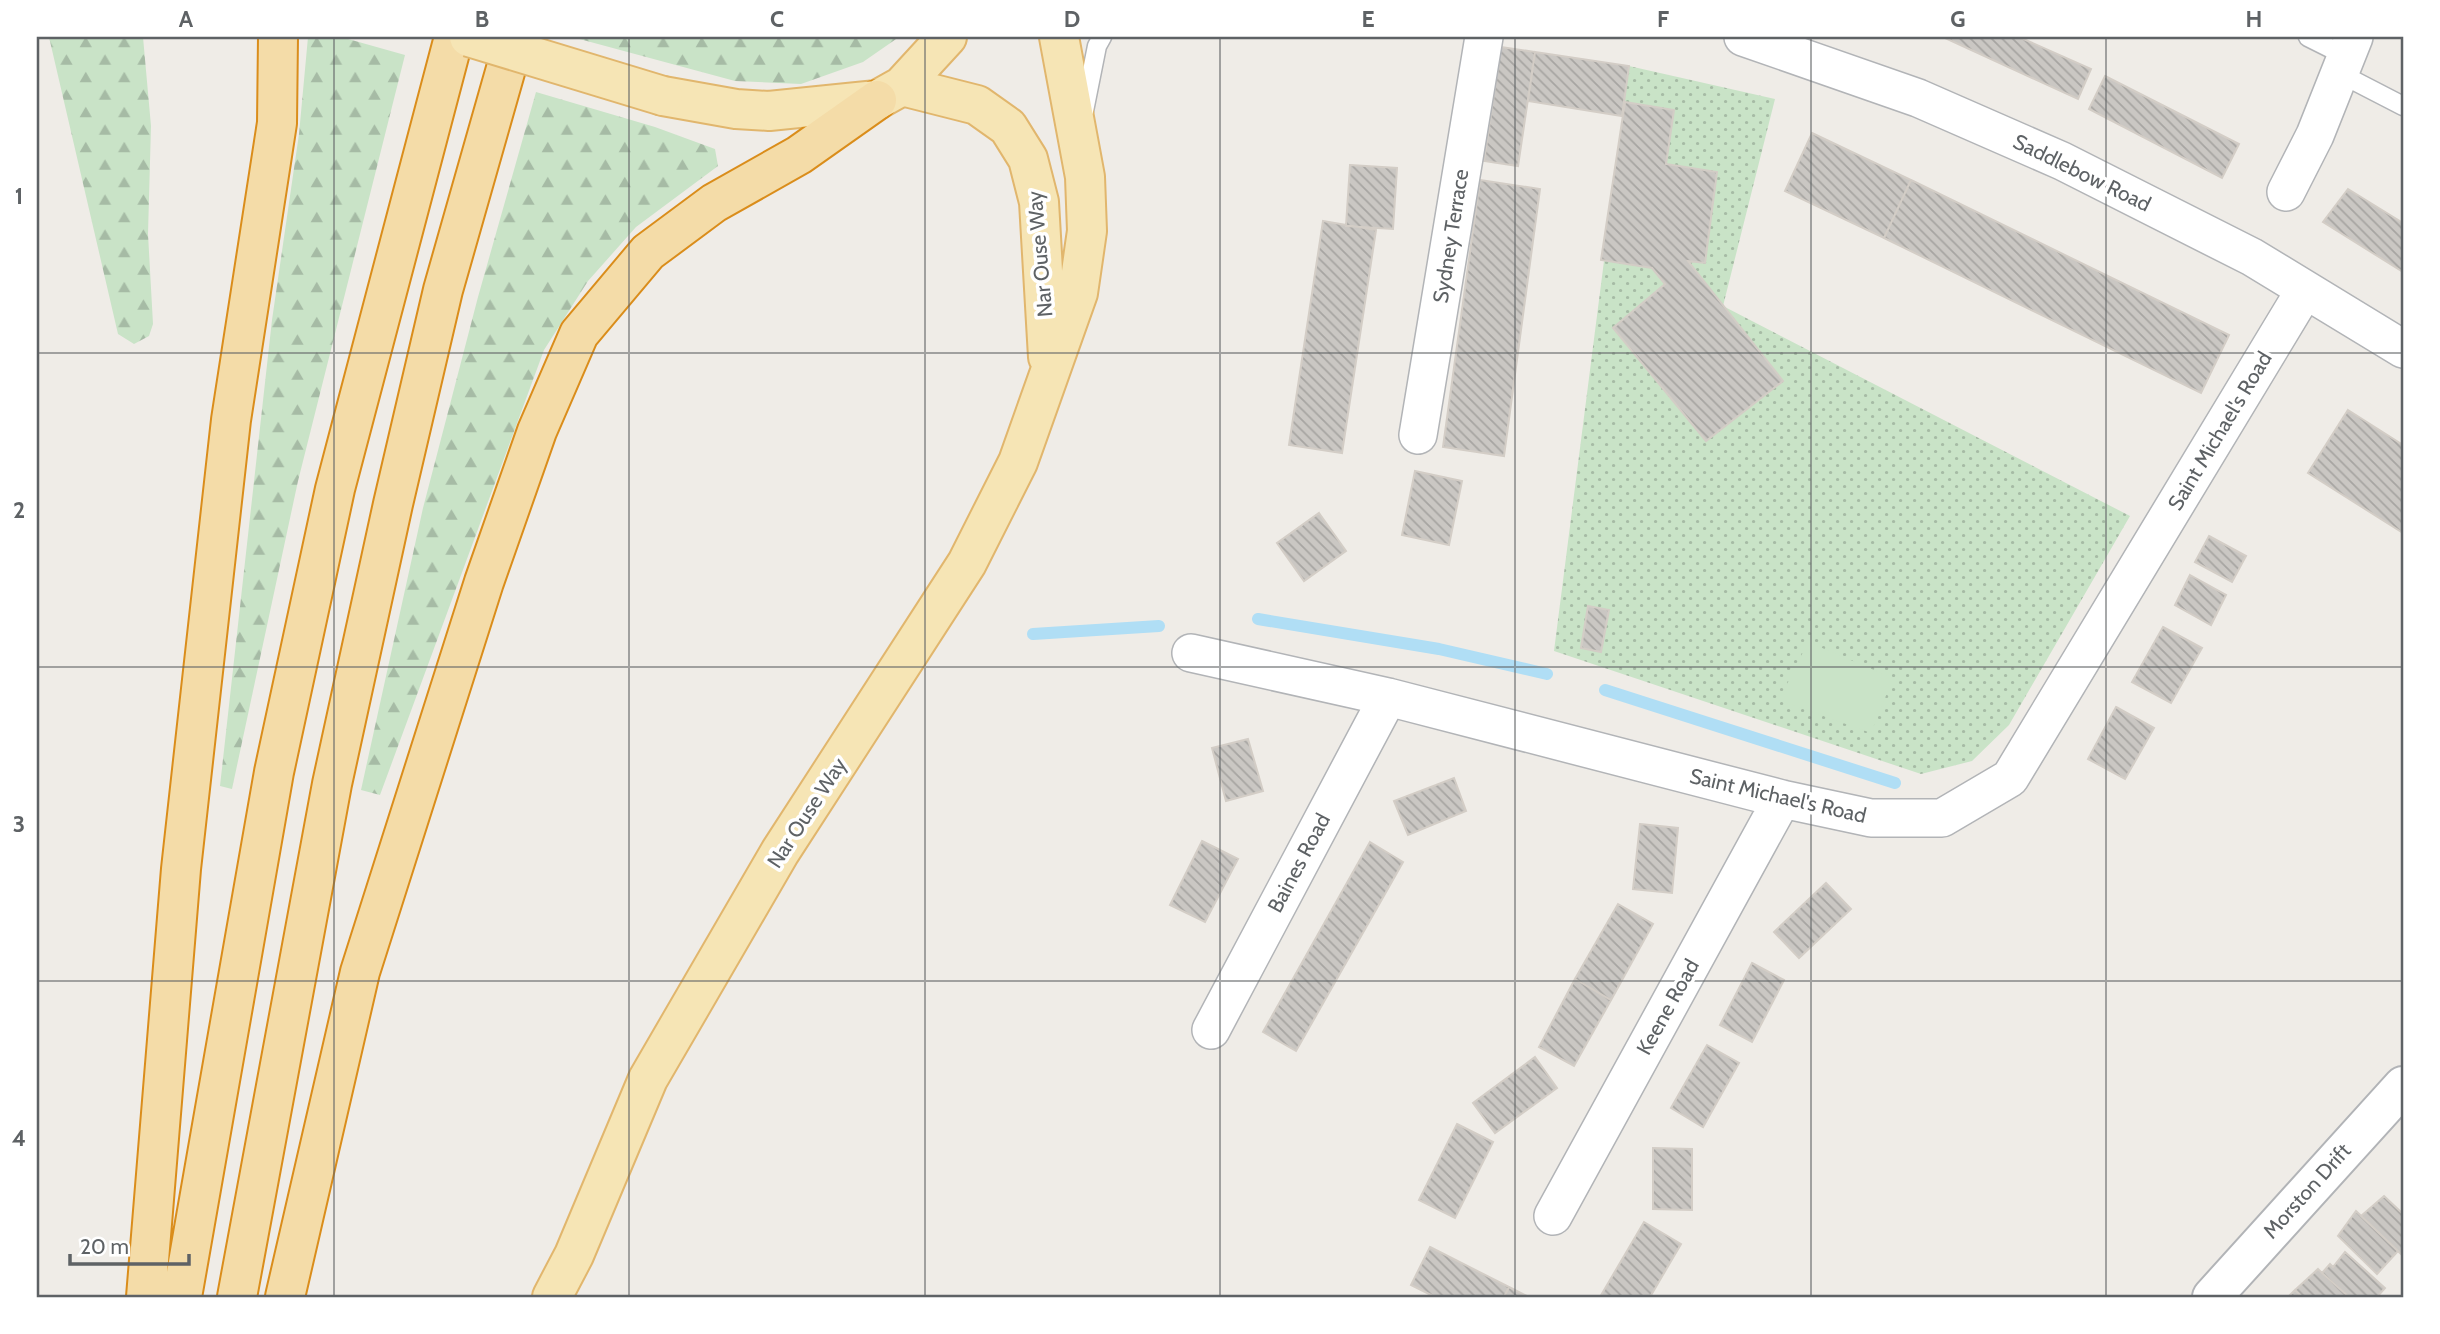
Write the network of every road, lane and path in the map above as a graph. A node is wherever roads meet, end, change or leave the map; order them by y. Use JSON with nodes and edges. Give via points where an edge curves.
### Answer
{"nodes":[{"id":1,"x":278,"y":37,"type":"edge"},
{"id":2,"x":454,"y":37,"type":"edge"},
{"id":3,"x":469,"y":37,"type":"edge"},
{"id":4,"x":515,"y":37,"type":"edge"},
{"id":5,"x":947,"y":37,"type":"edge"},
{"id":6,"x":1059,"y":37,"type":"edge"},
{"id":7,"x":1102,"y":37,"type":"edge"},
{"id":8,"x":1484,"y":37,"type":"edge"},
{"id":9,"x":1743,"y":37,"type":"edge"},
{"id":10,"x":2308,"y":37,"type":"edge"},
{"id":11,"x":2348,"y":56,"type":"edge"},
{"id":12,"x":890,"y":93,"type":"junction"},
{"id":13,"x":2403,"y":106,"type":"edge"},
{"id":14,"x":1079,"y":141,"type":"junction"},
{"id":15,"x":2286,"y":192,"type":"dead end"},
{"id":16,"x":2305,"y":290,"type":"junction"},
{"id":17,"x":2403,"y":349,"type":"edge"},
{"id":18,"x":1049,"y":377,"type":"junction"},
{"id":19,"x":1418,"y":435,"type":"dead end"},
{"id":20,"x":1191,"y":653,"type":"dead end"},
{"id":21,"x":1388,"y":697,"type":"junction"},
{"id":22,"x":1782,"y":799,"type":"junction"},
{"id":23,"x":1211,"y":1030,"type":"dead end"},
{"id":24,"x":2403,"y":1086,"type":"edge"},
{"id":25,"x":1553,"y":1216,"type":"dead end"},
{"id":26,"x":573,"y":1255,"type":"junction"},
{"id":27,"x":146,"y":1297,"type":"edge"},
{"id":28,"x":181,"y":1297,"type":"edge"},
{"id":29,"x":237,"y":1297,"type":"edge"},
{"id":30,"x":285,"y":1297,"type":"edge"},
{"id":31,"x":552,"y":1297,"type":"edge"},
{"id":32,"x":564,"y":1297,"type":"edge"},
{"id":33,"x":2213,"y":1297,"type":"edge"}],
"edges":[{"from":1,"to":27,"type":"highway","via":[[277,123],[231,420],[183,855]]},
{"from":2,"to":28,"type":"highway","via":[[332,503],[274,772]]},
{"from":3,"to":12,"type":"main road","bridge":true,"via":[[663,96],[736,109],[769,111]]},
{"from":4,"to":29,"type":"highway","via":[[443,290],[390,517],[332,784]]},
{"from":5,"to":12,"type":"main road"},
{"from":6,"to":14,"type":"main road","name":"Nar Ouse Way"},
{"from":7,"to":14,"type":"lane"},
{"from":8,"to":19,"type":"street","name":"Sydney Terrace"},
{"from":9,"to":16,"type":"street","name":"Saddlebow Road","via":[[1918,98],[2062,160],[2252,257]]},
{"from":10,"to":11,"type":"lane"},
{"from":11,"to":13,"type":"lane"},
{"from":11,"to":15,"type":"street"},
{"from":12,"to":18,"type":"main road","name":"Nar Ouse Way","via":[[978,106],[1008,127],[1028,159],[1040,202]]},
{"from":12,"to":30,"type":"highway","via":[[800,155],[714,203],[648,252],[579,334],[537,432],[484,582],[360,972]]},
{"from":14,"to":18,"type":"main road","name":"Nar Ouse Way","via":[[1087,231],[1078,293]]},
{"from":16,"to":17,"type":"street","name":"Saddlebow Road"},
{"from":16,"to":22,"type":"street","name":"Saint Michael's Road","via":[[2010,778],[1941,818],[1871,818]]},
{"from":18,"to":26,"type":"main road","name":"Nar Ouse Way","via":[[1018,461],[967,563],[780,852],[648,1079]]},
{"from":20,"to":21,"type":"street","name":"Saint Michael's Road"},
{"from":21,"to":22,"type":"street","name":"Saint Michael's Road"},
{"from":21,"to":23,"type":"street","name":"Baines Road"},
{"from":22,"to":25,"type":"street","name":"Keene Road"},
{"from":24,"to":33,"type":"street","name":"Morston Drift"},
{"from":26,"to":31,"type":"main road","name":"Nar Ouse Way"},
{"from":26,"to":32,"type":"main road","name":"Nar Ouse Way"}]}
